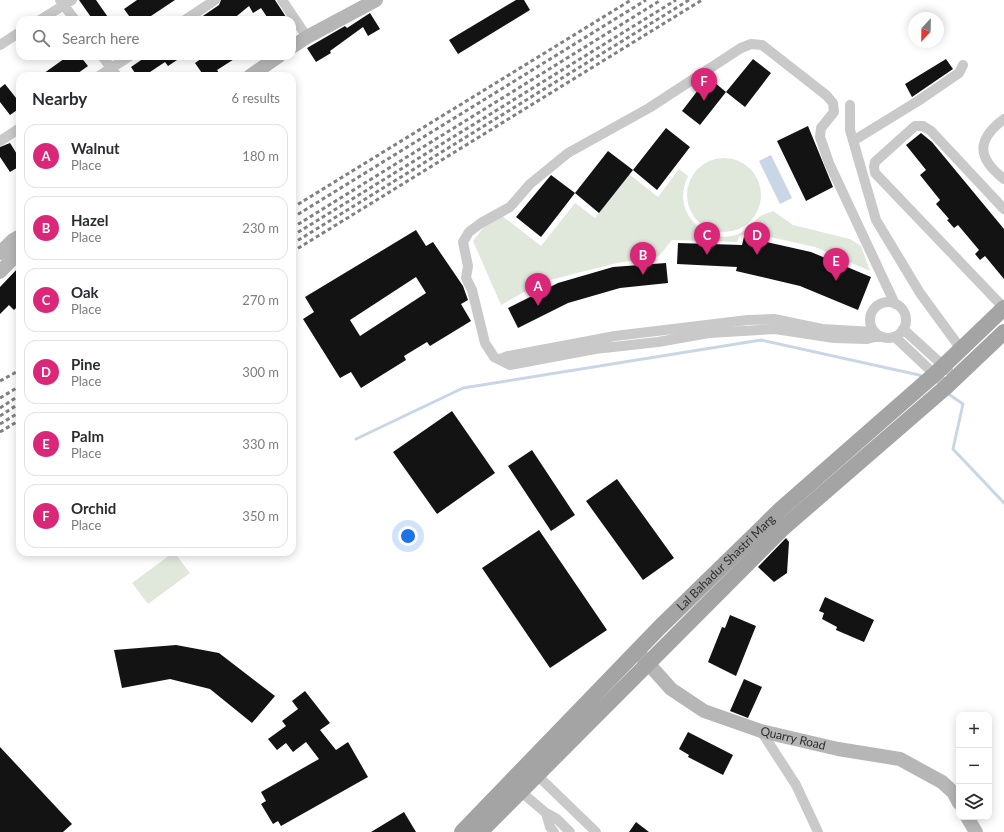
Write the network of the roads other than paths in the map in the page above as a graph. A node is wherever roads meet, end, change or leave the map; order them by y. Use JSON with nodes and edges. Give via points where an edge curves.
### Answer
{"nodes":[{"id":1,"x":215,"y":0,"type":"edge"},
{"id":2,"x":282,"y":0,"type":"edge"},
{"id":3,"x":376,"y":0,"type":"edge"},
{"id":4,"x":65,"y":2,"type":"edge"},
{"id":5,"x":359,"y":4,"type":"edge"},
{"id":6,"x":46,"y":16,"type":"edge"},
{"id":7,"x":73,"y":16,"type":"edge"},
{"id":8,"x":191,"y":16,"type":"edge"},
{"id":9,"x":293,"y":16,"type":"edge"},
{"id":10,"x":296,"y":21,"type":"edge"},
{"id":11,"x":16,"y":34,"type":"edge"},
{"id":12,"x":307,"y":37,"type":"junction"},
{"id":13,"x":0,"y":44,"type":"edge"},
{"id":14,"x":296,"y":44,"type":"edge"},
{"id":15,"x":105,"y":60,"type":"edge"},
{"id":16,"x":126,"y":60,"type":"edge"},
{"id":17,"x":273,"y":60,"type":"edge"},
{"id":18,"x":963,"y":65,"type":"dead end"},
{"id":19,"x":114,"y":72,"type":"edge"},
{"id":20,"x":256,"y":72,"type":"edge"},
{"id":21,"x":850,"y":105,"type":"dead end"},
{"id":22,"x":1004,"y":119,"type":"edge"},
{"id":23,"x":16,"y":131,"type":"edge"},
{"id":24,"x":0,"y":141,"type":"edge"},
{"id":25,"x":853,"y":141,"type":"junction"},
{"id":26,"x":1004,"y":179,"type":"edge"},
{"id":27,"x":1004,"y":209,"type":"edge"},
{"id":28,"x":16,"y":238,"type":"edge"},
{"id":29,"x":0,"y":253,"type":"edge"},
{"id":30,"x":16,"y":255,"type":"edge"},
{"id":31,"x":0,"y":272,"type":"edge"},
{"id":32,"x":895,"y":304,"type":"junction"},
{"id":33,"x":1004,"y":308,"type":"edge"},
{"id":34,"x":903,"y":329,"type":"junction"},
{"id":35,"x":1004,"y":332,"type":"edge"},
{"id":36,"x":876,"y":334,"type":"junction"},
{"id":37,"x":895,"y":337,"type":"junction"},
{"id":38,"x":961,"y":349,"type":"junction"},
{"id":39,"x":934,"y":376,"type":"junction"},
{"id":40,"x":947,"y":386,"type":"junction"},
{"id":41,"x":637,"y":651,"type":"junction"},
{"id":42,"x":647,"y":664,"type":"junction"},
{"id":43,"x":762,"y":731,"type":"junction"},
{"id":44,"x":536,"y":775,"type":"junction"},
{"id":45,"x":520,"y":791,"type":"junction"},
{"id":46,"x":956,"y":798,"type":"edge"},
{"id":47,"x":546,"y":813,"type":"junction"},
{"id":48,"x":969,"y":820,"type":"edge"},
{"id":49,"x":462,"y":832,"type":"edge"},
{"id":50,"x":480,"y":832,"type":"edge"},
{"id":51,"x":554,"y":832,"type":"edge"},
{"id":52,"x":570,"y":832,"type":"edge"},
{"id":53,"x":596,"y":832,"type":"edge"},
{"id":54,"x":818,"y":832,"type":"edge"},
{"id":55,"x":976,"y":832,"type":"edge"}],
"edges":[{"from":1,"to":8,"type":"street"},
{"from":2,"to":9,"type":"street"},
{"from":3,"to":5,"type":"main road"},
{"from":4,"to":6,"type":"street"},
{"from":4,"to":7,"type":"street"},
{"from":5,"to":12,"type":"main road"},
{"from":10,"to":12,"type":"street"},
{"from":11,"to":13,"type":"street"},
{"from":12,"to":14,"type":"main road"},
{"from":15,"to":19,"type":"street"},
{"from":16,"to":19,"type":"street"},
{"from":17,"to":20,"type":"main road"},
{"from":18,"to":25,"type":"street","via":[[959,73]]},
{"from":21,"to":25,"type":"street","via":[[850,130]]},
{"from":22,"to":26,"type":"street","via":[[983,142],[984,156],[995,172]]},
{"from":23,"to":24,"type":"street"},
{"from":25,"to":38,"type":"street","via":[[876,220],[920,294]]},
{"from":27,"to":33,"type":"street","via":[[931,131],[923,126],[915,126],[875,162],[875,173]]},
{"from":28,"to":29,"type":"main road"},
{"from":30,"to":31,"type":"main road"},
{"from":32,"to":34,"type":"street","via":[[904,313]]},
{"from":32,"to":36,"type":"street","via":[[883,303],[873,309],[870,321]]},
{"from":32,"to":36,"type":"street","via":[[829,163],[820,137],[821,128],[834,112],[833,103],[762,45],[751,44],[649,108],[568,153],[530,184],[510,207],[469,232],[463,242],[468,266],[466,278],[472,290],[485,343],[494,357],[510,365],[604,343],[658,342],[709,333],[775,329],[834,338],[867,339]]},
{"from":33,"to":38,"type":"main road","name":"Lal Bahadur Shastri Marg"},
{"from":34,"to":37,"type":"street"},
{"from":34,"to":39,"type":"street"},
{"from":35,"to":40,"type":"main road","name":"Lal Bahadur Shastri Marg"},
{"from":36,"to":37,"type":"street","via":[[884,338]]},
{"from":37,"to":39,"type":"street"},
{"from":38,"to":39,"type":"main road","name":"Lal Bahadur Shastri Marg"},
{"from":39,"to":40,"type":"street"},
{"from":39,"to":41,"type":"main road","name":"Lal Bahadur Shastri Marg","via":[[781,509]]},
{"from":40,"to":42,"type":"main road","name":"Lal Bahadur Shastri Marg","via":[[782,529]]},
{"from":41,"to":42,"type":"main road","name":"Quarry Road"},
{"from":41,"to":49,"type":"main road","name":"Lal Bahadur Shastri Marg"},
{"from":42,"to":43,"type":"main road","name":"Quarry Road","via":[[671,689],[704,711]]},
{"from":42,"to":44,"type":"main road","name":"Lal Bahadur Shastri Marg"},
{"from":43,"to":46,"type":"main road","name":"Quarry Road","via":[[838,749],[900,759],[942,782]]},
{"from":43,"to":54,"type":"street","via":[[796,785]]},
{"from":44,"to":45,"type":"main road","name":"Lal Bahadur Shastri Marg"},
{"from":44,"to":53,"type":"street"},
{"from":45,"to":47,"type":"street"},
{"from":45,"to":50,"type":"main road","name":"Lal Bahadur Shastri Marg"},
{"from":47,"to":51,"type":"street"},
{"from":47,"to":52,"type":"street","via":[[557,819]]},
{"from":48,"to":55,"type":"main road"}]}
